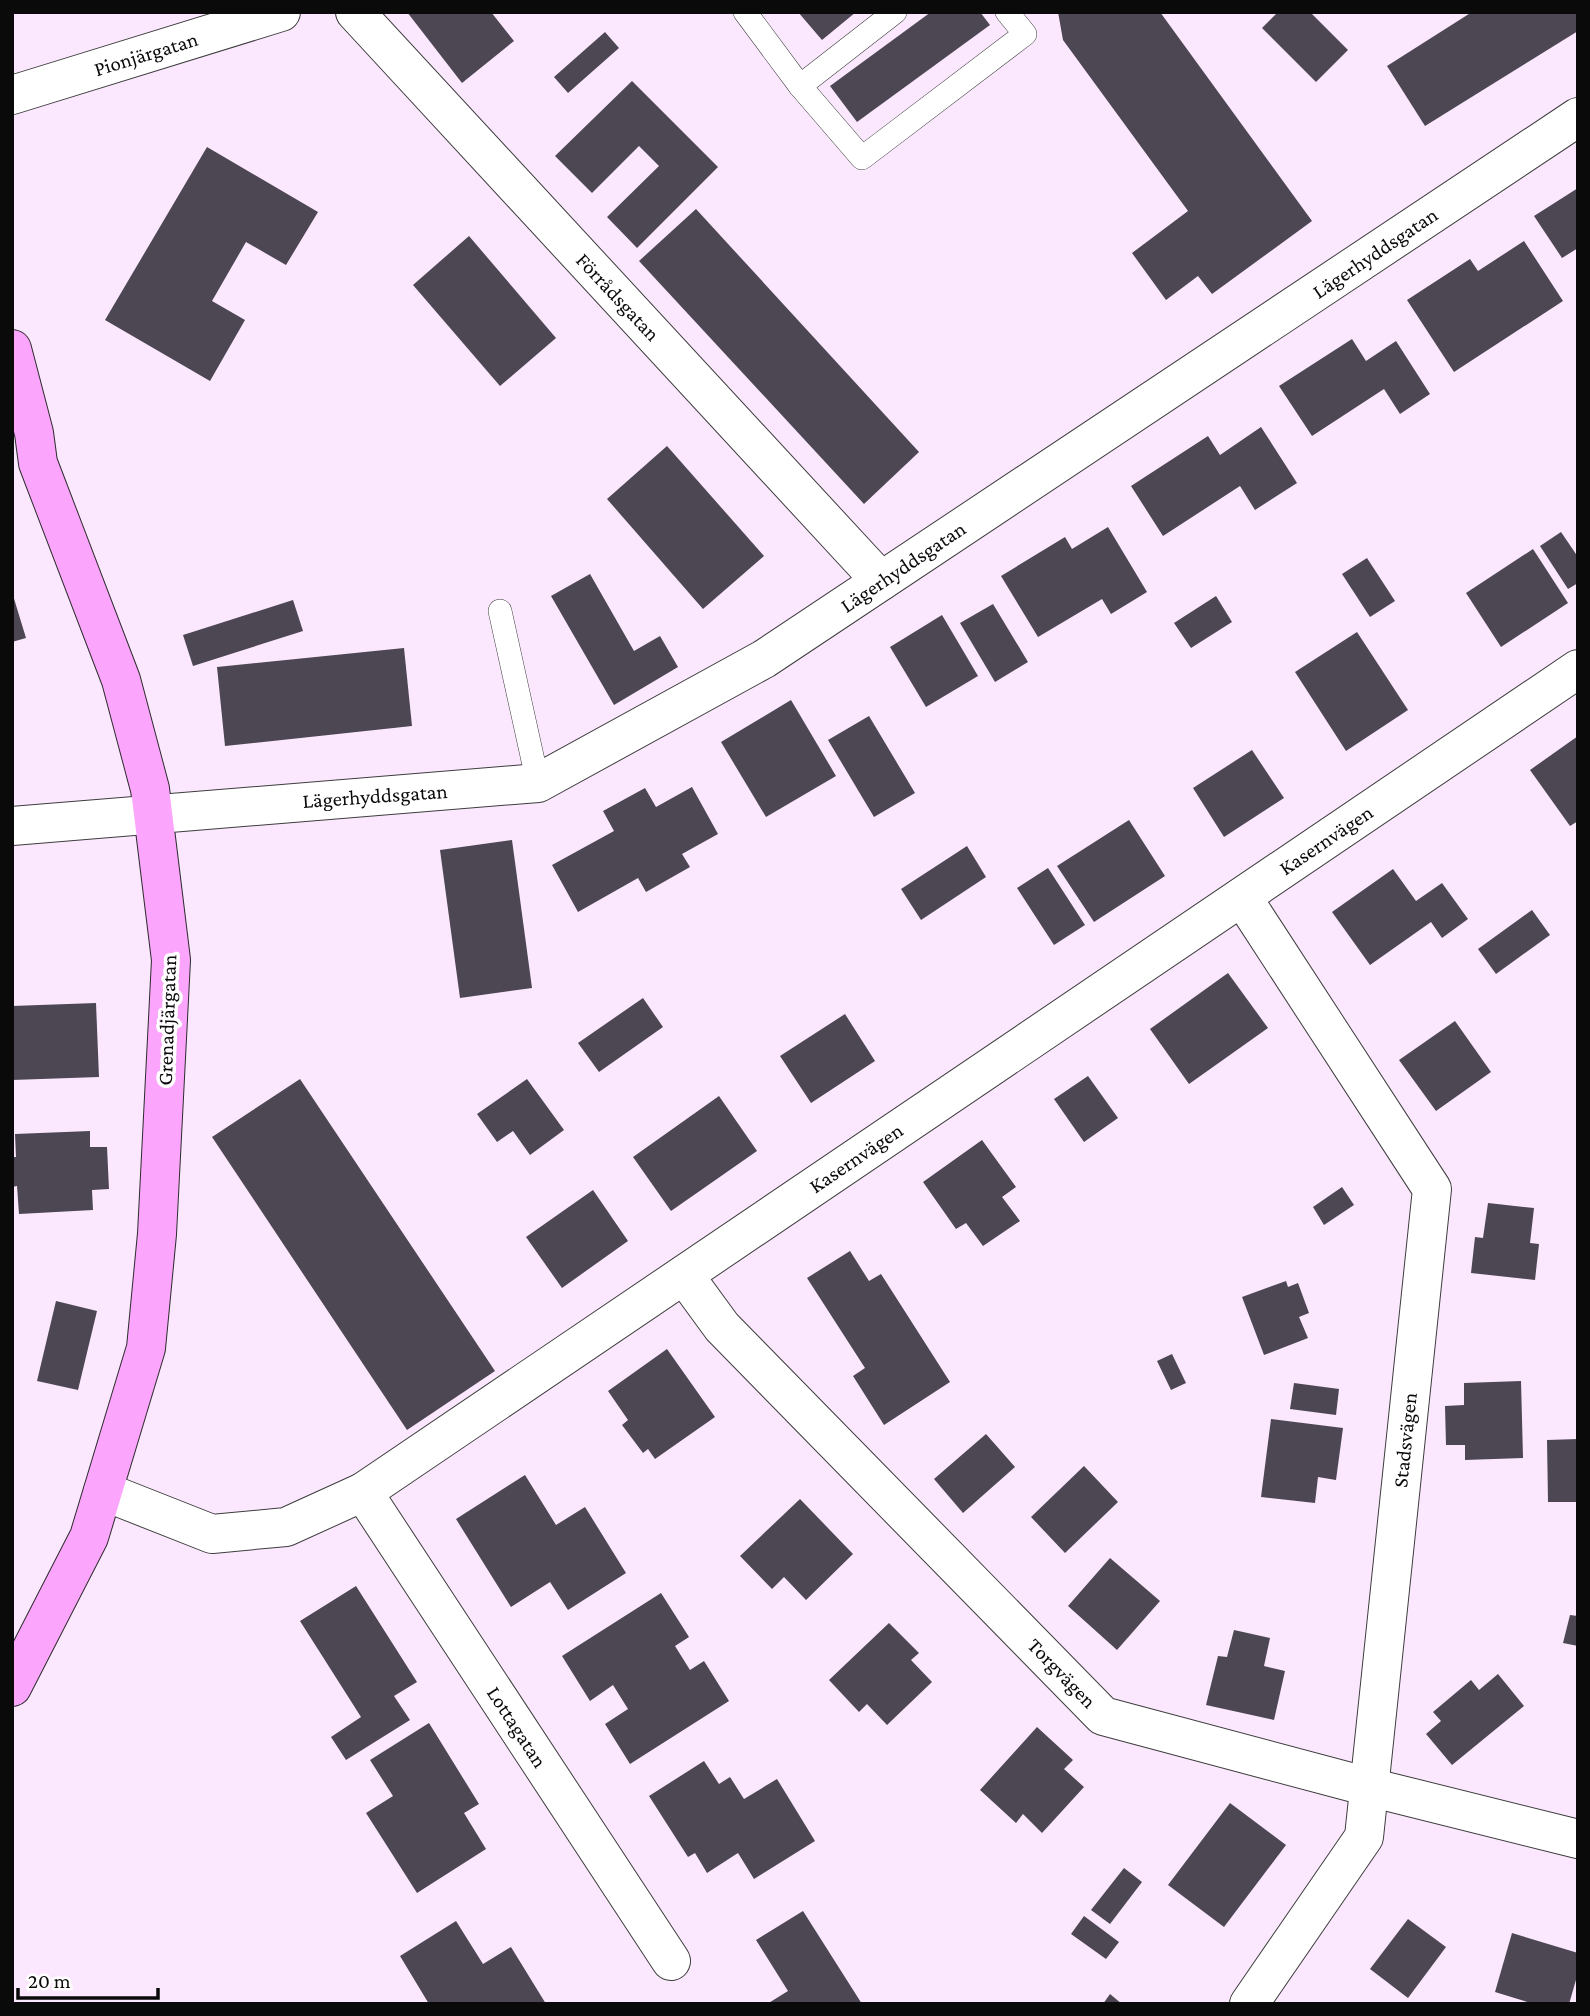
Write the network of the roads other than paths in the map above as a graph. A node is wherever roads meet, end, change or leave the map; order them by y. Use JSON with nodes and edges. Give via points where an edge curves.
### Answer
{"nodes":[{"id":1,"x":281,"y":12,"type":"edge"},
{"id":2,"x":355,"y":12,"type":"edge"},
{"id":3,"x":745,"y":12,"type":"edge"},
{"id":4,"x":895,"y":12,"type":"edge"},
{"id":5,"x":1007,"y":12,"type":"edge"},
{"id":6,"x":800,"y":86,"type":"junction"},
{"id":7,"x":12,"y":95,"type":"edge"},
{"id":8,"x":1578,"y":117,"type":"edge"},
{"id":9,"x":12,"y":349,"type":"edge"},
{"id":10,"x":881,"y":581,"type":"junction"},
{"id":11,"x":500,"y":611,"type":"dead end"},
{"id":12,"x":1578,"y":669,"type":"edge"},
{"id":13,"x":538,"y":783,"type":"junction"},
{"id":14,"x":153,"y":813,"type":"junction"},
{"id":15,"x":12,"y":826,"type":"edge"},
{"id":16,"x":1242,"y":897,"type":"junction"},
{"id":17,"x":684,"y":1275,"type":"junction"},
{"id":18,"x":103,"y":1492,"type":"junction"},
{"id":19,"x":363,"y":1493,"type":"junction"},
{"id":20,"x":12,"y":1687,"type":"edge"},
{"id":21,"x":1369,"y":1787,"type":"junction"},
{"id":22,"x":1578,"y":1839,"type":"edge"},
{"id":23,"x":671,"y":1961,"type":"dead end"},
{"id":24,"x":1249,"y":2004,"type":"edge"}],
"edges":[{"from":1,"to":7,"type":"street","name":"Pionjärgatan"},
{"from":2,"to":10,"type":"street","name":"Förrådsgatan"},
{"from":3,"to":6,"type":"lane"},
{"from":4,"to":6,"type":"lane"},
{"from":5,"to":6,"type":"lane","via":[[1025,34],[862,158]]},
{"from":8,"to":10,"type":"street","name":"Lägerhyddsgatan"},
{"from":9,"to":14,"type":"street","name":"Grenadjärgatan","via":[[38,463],[121,680]]},
{"from":10,"to":13,"type":"street","name":"Lägerhyddsgatan","via":[[764,659]]},
{"from":11,"to":13,"type":"lane"},
{"from":12,"to":16,"type":"street","name":"Kasernvägen"},
{"from":13,"to":14,"type":"street","name":"Lägerhyddsgatan"},
{"from":14,"to":15,"type":"street","name":"Lägerhyddsgatan"},
{"from":14,"to":18,"type":"street","name":"Grenadjärgatan","via":[[171,960],[157,1234],[146,1348]]},
{"from":16,"to":17,"type":"street","name":"Kasernvägen"},
{"from":16,"to":21,"type":"street","name":"Stadsvägen","via":[[1432,1189]]},
{"from":17,"to":19,"type":"street","name":"Kasernvägen"},
{"from":17,"to":21,"type":"street","name":"Torgvägen","via":[[722,1327],[1103,1716]]},
{"from":18,"to":19,"type":"street","name":"Kasernvägen","via":[[212,1534],[286,1527]]},
{"from":18,"to":20,"type":"street","name":"Grenadjärgatan","via":[[89,1537]]},
{"from":19,"to":23,"type":"street","name":"Lottagatan"},
{"from":21,"to":22,"type":"street","name":"Torgvägen"},
{"from":21,"to":24,"type":"street","name":"Stadsvägen","via":[[1364,1837]]}]}
